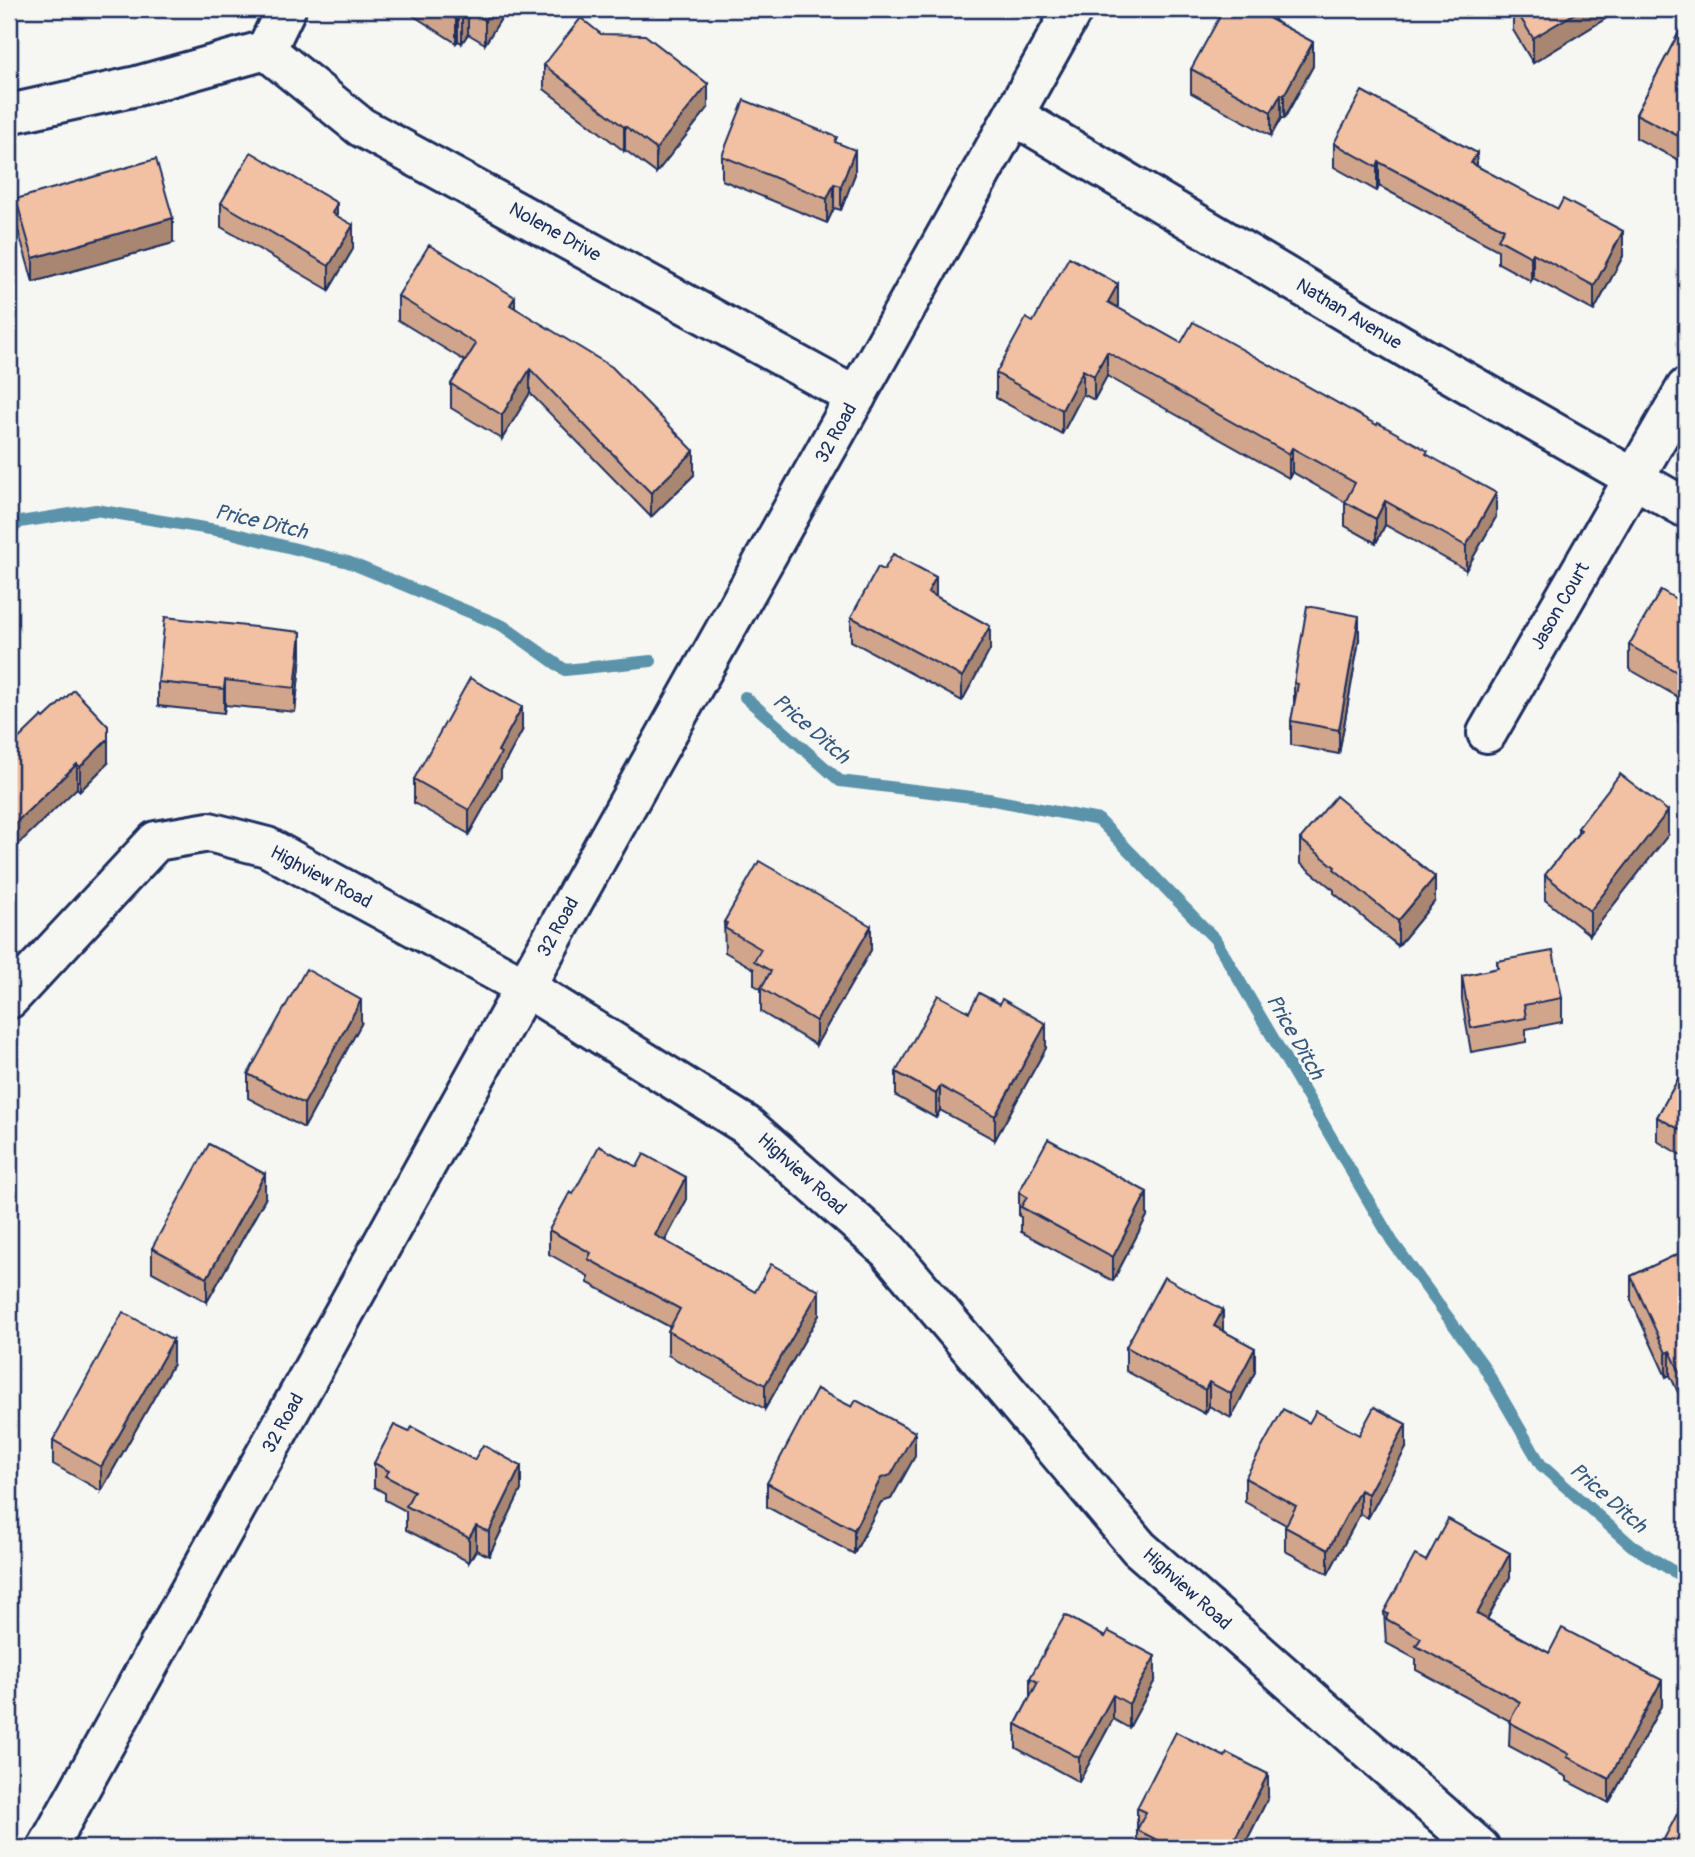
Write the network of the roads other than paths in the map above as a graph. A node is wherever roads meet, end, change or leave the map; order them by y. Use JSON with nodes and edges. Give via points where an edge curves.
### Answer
{"nodes":[{"id":1,"x":286,"y":9,"type":"edge"},
{"id":2,"x":1073,"y":9,"type":"edge"},
{"id":3,"x":265,"y":50,"type":"junction"},
{"id":4,"x":9,"y":114,"type":"edge"},
{"id":5,"x":1015,"y":116,"type":"junction"},
{"id":6,"x":1686,"y":388,"type":"edge"},
{"id":7,"x":856,"y":397,"type":"junction"},
{"id":8,"x":1633,"y":479,"type":"junction"},
{"id":9,"x":1686,"y":508,"type":"edge"},
{"id":10,"x":1487,"y":733,"type":"dead end"},
{"id":11,"x":525,"y":987,"type":"junction"},
{"id":12,"x":9,"y":999,"type":"edge"},
{"id":13,"x":47,"y":1848,"type":"edge"},
{"id":14,"x":1480,"y":1848,"type":"edge"}],
"edges":[{"from":1,"to":3,"type":"street"},
{"from":2,"to":5,"type":"street","name":"32 Road"},
{"from":3,"to":4,"type":"street","via":[[137,86]]},
{"from":3,"to":7,"type":"street","name":"Nolene Drive","via":[[361,127]]},
{"from":5,"to":7,"type":"street","name":"32 Road"},
{"from":5,"to":8,"type":"street","name":"Nathan Avenue"},
{"from":6,"to":8,"type":"street","name":"Jason Court"},
{"from":7,"to":11,"type":"street","name":"32 Road"},
{"from":8,"to":9,"type":"street","name":"Nathan Avenue"},
{"from":8,"to":10,"type":"street","name":"Jason Court"},
{"from":11,"to":12,"type":"street","name":"Highview Road","via":[[267,847],[209,832],[156,841]]},
{"from":11,"to":13,"type":"street","name":"32 Road"},
{"from":11,"to":14,"type":"street","name":"Highview Road","via":[[746,1125],[888,1251],[1139,1548]]}]}
